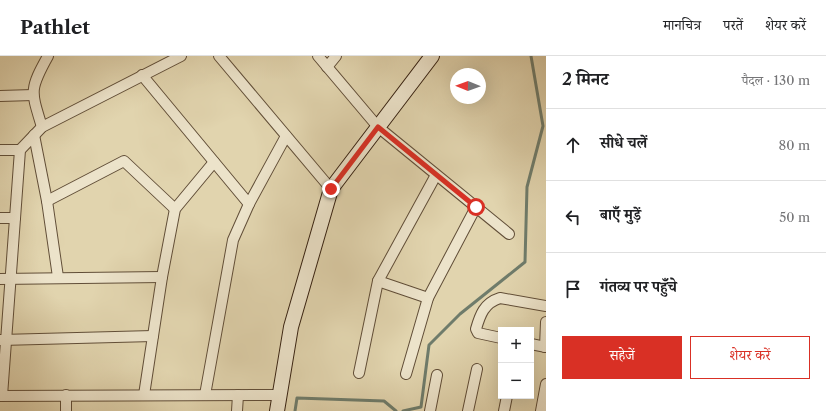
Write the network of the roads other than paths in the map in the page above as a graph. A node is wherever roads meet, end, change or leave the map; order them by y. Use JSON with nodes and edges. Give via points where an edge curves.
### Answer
{"nodes":[{"id":1,"x":48,"y":56,"type":"edge"},
{"id":2,"x":181,"y":56,"type":"edge"},
{"id":3,"x":219,"y":56,"type":"edge"},
{"id":4,"x":318,"y":56,"type":"edge"},
{"id":5,"x":336,"y":56,"type":"edge"},
{"id":6,"x":432,"y":56,"type":"edge"},
{"id":7,"x":327,"y":67,"type":"junction"},
{"id":8,"x":142,"y":75,"type":"junction"},
{"id":9,"x":33,"y":95,"type":"junction"},
{"id":10,"x":0,"y":96,"type":"edge"},
{"id":11,"x":42,"y":127,"type":"junction"},
{"id":12,"x":378,"y":127,"type":"junction"},
{"id":13,"x":34,"y":135,"type":"junction"},
{"id":14,"x":286,"y":136,"type":"junction"},
{"id":15,"x":0,"y":150,"type":"edge"},
{"id":16,"x":20,"y":150,"type":"junction"},
{"id":17,"x":214,"y":162,"type":"junction"},
{"id":18,"x":436,"y":175,"type":"junction"},
{"id":19,"x":331,"y":189,"type":"junction"},
{"id":20,"x":47,"y":201,"type":"junction"},
{"id":21,"x":249,"y":204,"type":"junction"},
{"id":22,"x":476,"y":207,"type":"junction"},
{"id":23,"x":175,"y":210,"type":"junction"},
{"id":24,"x":0,"y":218,"type":"edge"},
{"id":25,"x":15,"y":218,"type":"junction"},
{"id":26,"x":509,"y":234,"type":"dead end"},
{"id":27,"x":58,"y":277,"type":"junction"},
{"id":28,"x":162,"y":277,"type":"junction"},
{"id":29,"x":5,"y":278,"type":"edge"},
{"id":30,"x":378,"y":281,"type":"junction"},
{"id":31,"x":428,"y":298,"type":"junction"},
{"id":32,"x":546,"y":306,"type":"edge"},
{"id":33,"x":546,"y":322,"type":"edge"},
{"id":34,"x":153,"y":336,"type":"junction"},
{"id":35,"x":498,"y":337,"type":"edge"},
{"id":36,"x":3,"y":340,"type":"edge"},
{"id":37,"x":534,"y":345,"type":"edge"},
{"id":38,"x":545,"y":347,"type":"edge"},
{"id":39,"x":477,"y":369,"type":"dead end"},
{"id":40,"x":359,"y":373,"type":"dead end"},
{"id":41,"x":406,"y":374,"type":"dead end"},
{"id":42,"x":437,"y":375,"type":"dead end"},
{"id":43,"x":546,"y":384,"type":"edge"},
{"id":44,"x":66,"y":395,"type":"junction"},
{"id":45,"x":144,"y":395,"type":"junction"},
{"id":46,"x":205,"y":395,"type":"junction"},
{"id":47,"x":238,"y":395,"type":"junction"},
{"id":48,"x":280,"y":395,"type":"junction"},
{"id":49,"x":1,"y":396,"type":"edge"},
{"id":50,"x":506,"y":399,"type":"edge"},
{"id":51,"x":66,"y":411,"type":"edge"},
{"id":52,"x":237,"y":411,"type":"edge"},
{"id":53,"x":277,"y":411,"type":"edge"},
{"id":54,"x":430,"y":411,"type":"edge"},
{"id":55,"x":468,"y":411,"type":"edge"},
{"id":56,"x":504,"y":411,"type":"edge"},
{"id":57,"x":541,"y":411,"type":"edge"}],
"edges":[{"from":1,"to":9,"type":"street","via":[[35,80]]},
{"from":2,"to":8,"type":"street"},
{"from":3,"to":14,"type":"street"},
{"from":4,"to":7,"type":"street"},
{"from":5,"to":7,"type":"street"},
{"from":6,"to":12,"type":"main road"},
{"from":7,"to":12,"type":"street"},
{"from":8,"to":11,"type":"street"},
{"from":8,"to":17,"type":"street"},
{"from":9,"to":10,"type":"street"},
{"from":9,"to":11,"type":"street"},
{"from":11,"to":13,"type":"street"},
{"from":12,"to":18,"type":"street"},
{"from":12,"to":19,"type":"main road"},
{"from":13,"to":16,"type":"street"},
{"from":13,"to":20,"type":"street"},
{"from":14,"to":19,"type":"street"},
{"from":14,"to":21,"type":"street"},
{"from":15,"to":16,"type":"street"},
{"from":16,"to":25,"type":"street"},
{"from":17,"to":21,"type":"street"},
{"from":17,"to":23,"type":"street"},
{"from":18,"to":22,"type":"street"},
{"from":18,"to":30,"type":"street"},
{"from":19,"to":48,"type":"main road","via":[[291,327]]},
{"from":20,"to":23,"type":"street","via":[[124,161]]},
{"from":20,"to":27,"type":"street"},
{"from":21,"to":46,"type":"street","via":[[233,240]]},
{"from":22,"to":26,"type":"street"},
{"from":22,"to":31,"type":"street"},
{"from":23,"to":28,"type":"street"},
{"from":24,"to":25,"type":"street"},
{"from":25,"to":29,"type":"street"},
{"from":27,"to":28,"type":"street"},
{"from":27,"to":29,"type":"street"},
{"from":28,"to":34,"type":"street"},
{"from":29,"to":36,"type":"street"},
{"from":30,"to":31,"type":"street"},
{"from":30,"to":40,"type":"street"},
{"from":31,"to":41,"type":"street"},
{"from":32,"to":35,"type":"street","via":[[500,298],[494,300],[481,313],[476,330],[478,333]]},
{"from":33,"to":38,"type":"street"},
{"from":34,"to":36,"type":"street"},
{"from":34,"to":45,"type":"street"},
{"from":36,"to":49,"type":"street"},
{"from":37,"to":38,"type":"street"},
{"from":39,"to":55,"type":"street"},
{"from":42,"to":54,"type":"street"},
{"from":43,"to":57,"type":"street"},
{"from":44,"to":45,"type":"street"},
{"from":44,"to":49,"type":"street"},
{"from":44,"to":51,"type":"street"},
{"from":45,"to":46,"type":"street"},
{"from":46,"to":47,"type":"street"},
{"from":47,"to":48,"type":"street"},
{"from":47,"to":52,"type":"street"},
{"from":48,"to":53,"type":"main road"},
{"from":50,"to":56,"type":"street"}]}
